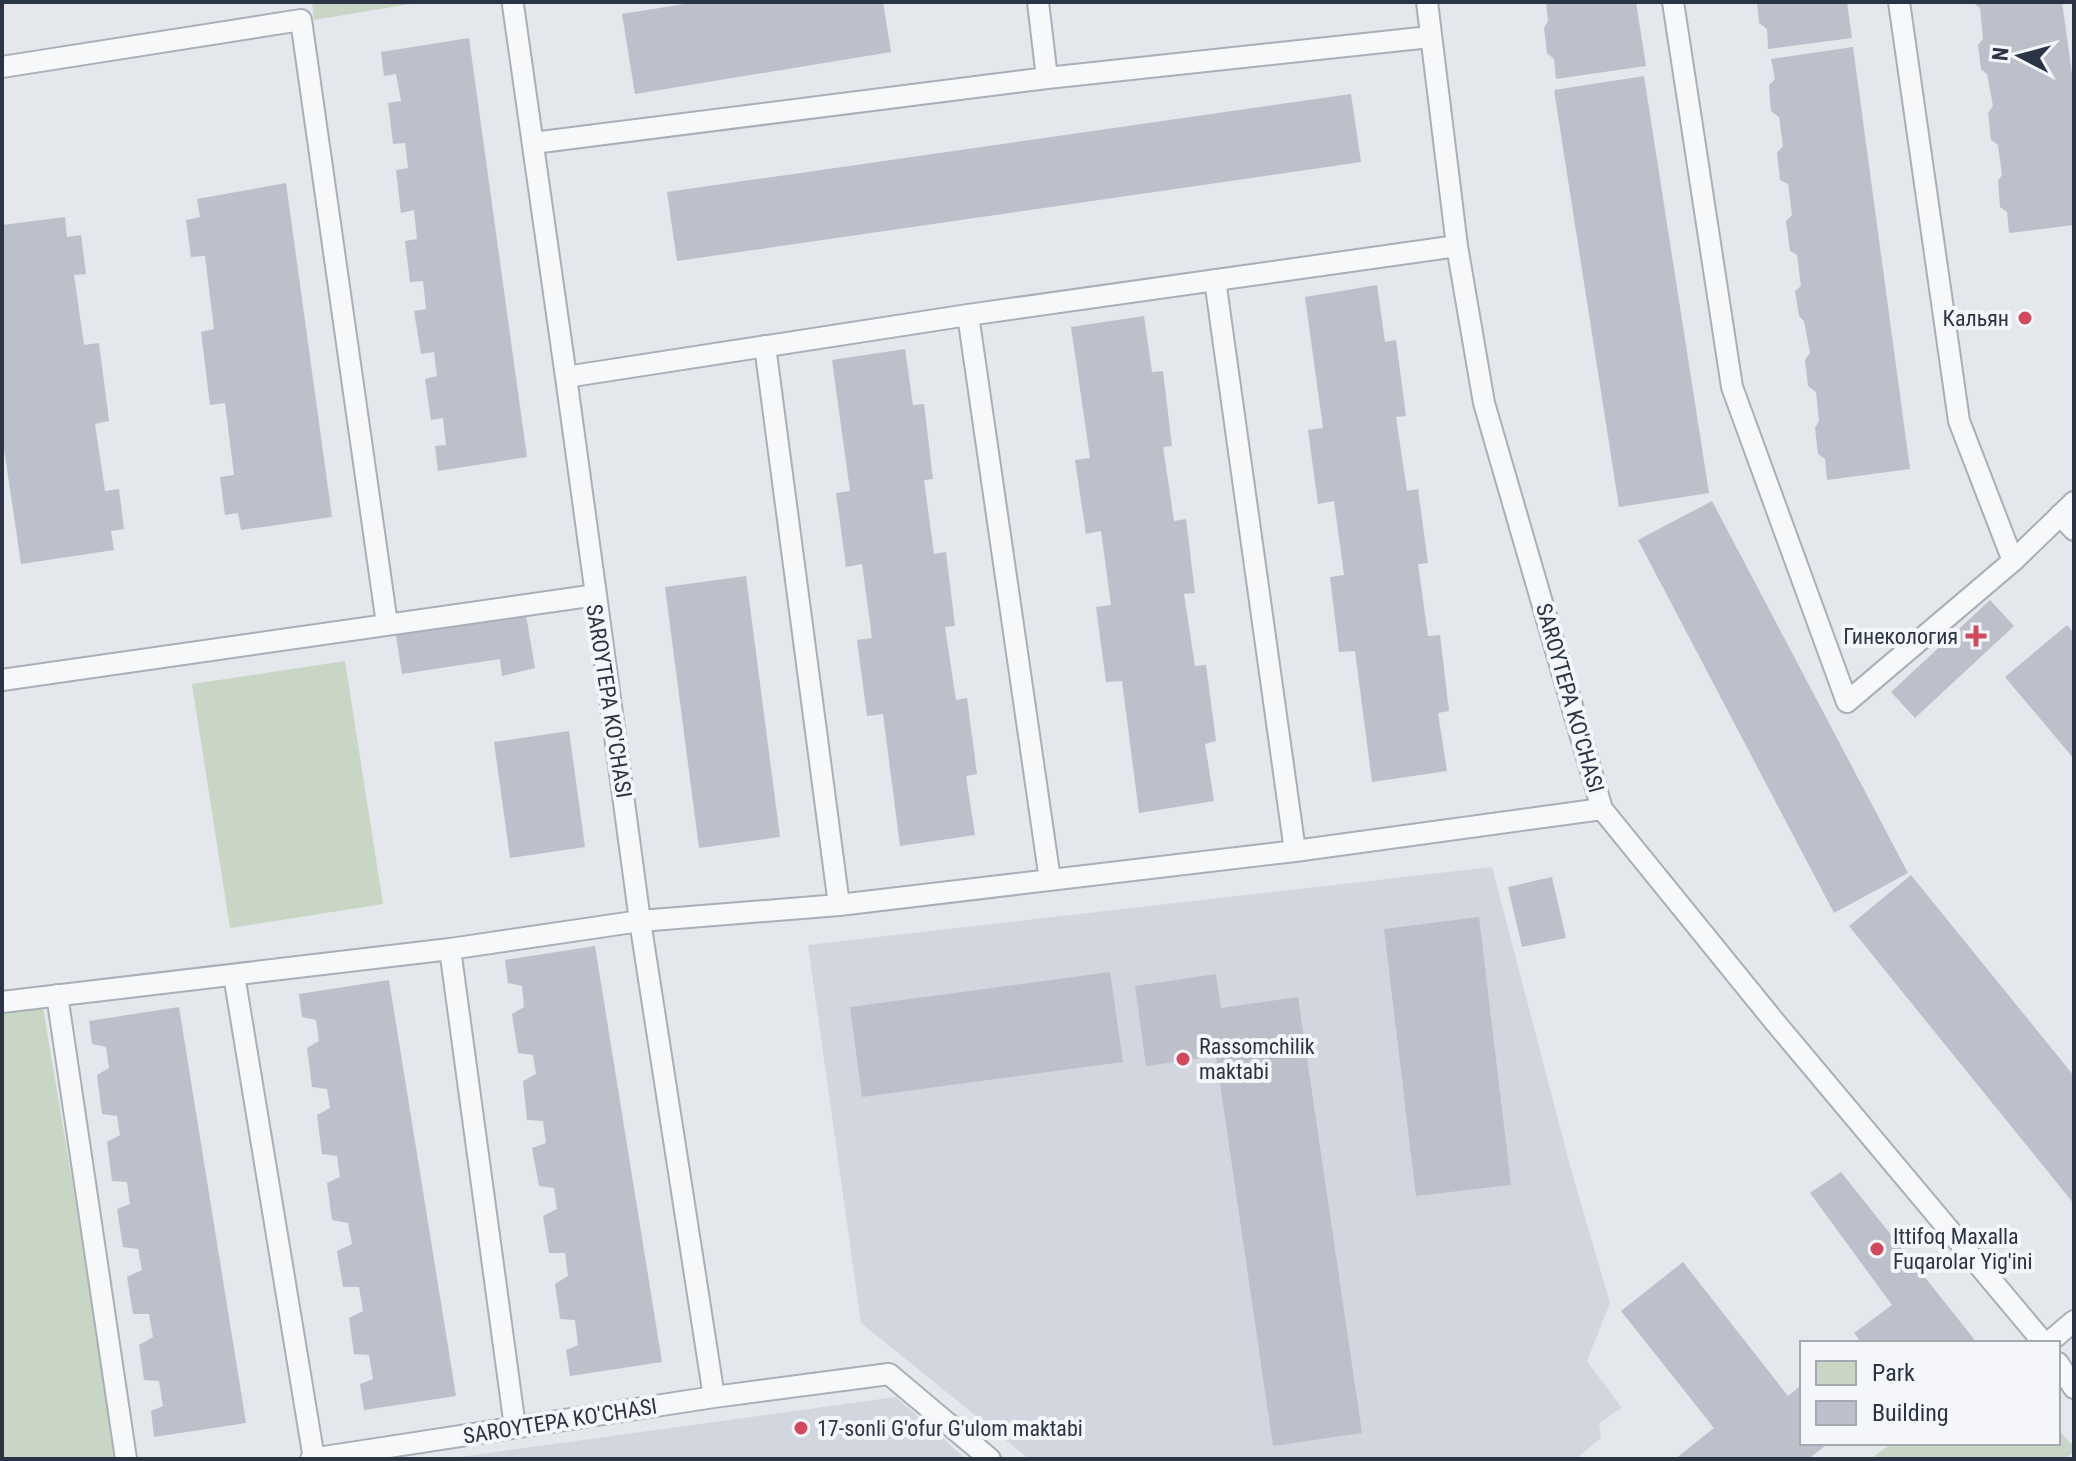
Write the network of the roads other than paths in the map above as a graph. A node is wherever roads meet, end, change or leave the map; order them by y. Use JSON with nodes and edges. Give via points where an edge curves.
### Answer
{"nodes":[{"id":1,"x":1038,"y":2,"type":"edge"},
{"id":2,"x":1427,"y":2,"type":"edge"},
{"id":3,"x":1673,"y":2,"type":"edge"},
{"id":4,"x":1899,"y":2,"type":"edge"},
{"id":5,"x":513,"y":5,"type":"dead end"},
{"id":6,"x":1430,"y":37,"type":"junction"},
{"id":7,"x":2,"y":67,"type":"edge"},
{"id":8,"x":1047,"y":78,"type":"junction"},
{"id":9,"x":533,"y":143,"type":"junction"},
{"id":10,"x":1457,"y":246,"type":"junction"},
{"id":11,"x":1215,"y":280,"type":"junction"},
{"id":12,"x":968,"y":315,"type":"junction"},
{"id":13,"x":765,"y":346,"type":"junction"},
{"id":14,"x":566,"y":377,"type":"junction"},
{"id":15,"x":2069,"y":516,"type":"edge"},
{"id":16,"x":2013,"y":561,"type":"junction"},
{"id":17,"x":596,"y":595,"type":"junction"},
{"id":18,"x":387,"y":624,"type":"junction"},
{"id":19,"x":2,"y":680,"type":"edge"},
{"id":20,"x":1602,"y":809,"type":"junction"},
{"id":21,"x":1295,"y":851,"type":"junction"},
{"id":22,"x":1050,"y":880,"type":"junction"},
{"id":23,"x":839,"y":905,"type":"junction"},
{"id":24,"x":640,"y":921,"type":"junction"},
{"id":25,"x":450,"y":949,"type":"junction"},
{"id":26,"x":234,"y":975,"type":"junction"},
{"id":27,"x":57,"y":995,"type":"junction"},
{"id":28,"x":2,"y":1002,"type":"edge"},
{"id":29,"x":2074,"y":1321,"type":"edge"},
{"id":30,"x":2044,"y":1341,"type":"edge"},
{"id":31,"x":2049,"y":1341,"type":"edge"},
{"id":32,"x":2060,"y":1366,"type":"edge"},
{"id":33,"x":2074,"y":1388,"type":"edge"},
{"id":34,"x":714,"y":1397,"type":"junction"},
{"id":35,"x":515,"y":1427,"type":"junction"},
{"id":36,"x":126,"y":1459,"type":"edge"},
{"id":37,"x":312,"y":1459,"type":"edge"},
{"id":38,"x":990,"y":1459,"type":"edge"}],
"edges":[{"from":1,"to":8,"type":"lane"},
{"from":2,"to":6,"type":"lane","name":"SAROYTEPA KO'CHASI"},
{"from":3,"to":16,"type":"lane","via":[[1732,387],[1847,702]]},
{"from":4,"to":16,"type":"lane","via":[[1959,421]]},
{"from":5,"to":9,"type":"lane"},
{"from":6,"to":8,"type":"lane"},
{"from":6,"to":10,"type":"lane","name":"SAROYTEPA KO'CHASI"},
{"from":7,"to":18,"type":"lane","via":[[301,20]]},
{"from":8,"to":9,"type":"lane"},
{"from":9,"to":14,"type":"lane"},
{"from":10,"to":11,"type":"lane"},
{"from":10,"to":20,"type":"lane","name":"SAROYTEPA KO'CHASI","via":[[1484,403]]},
{"from":11,"to":12,"type":"lane"},
{"from":11,"to":21,"type":"lane"},
{"from":12,"to":13,"type":"lane"},
{"from":12,"to":22,"type":"lane"},
{"from":13,"to":14,"type":"lane"},
{"from":13,"to":23,"type":"lane"},
{"from":14,"to":17,"type":"lane"},
{"from":15,"to":16,"type":"lane"},
{"from":17,"to":18,"type":"lane","name":"SAROYTEPA KO'CHASI"},
{"from":17,"to":24,"type":"lane","name":"SAROYTEPA KO'CHASI"},
{"from":18,"to":19,"type":"lane","name":"SAROYTEPA KO'CHASI"},
{"from":20,"to":21,"type":"lane"},
{"from":20,"to":30,"type":"lane","name":"SAROYTEPA KO'CHASI"},
{"from":21,"to":22,"type":"lane"},
{"from":22,"to":23,"type":"lane"},
{"from":23,"to":24,"type":"lane"},
{"from":24,"to":25,"type":"lane"},
{"from":24,"to":34,"type":"lane","name":"SAROYTEPA KO'CHASI"},
{"from":25,"to":26,"type":"lane"},
{"from":25,"to":35,"type":"lane"},
{"from":26,"to":27,"type":"lane"},
{"from":26,"to":37,"type":"lane"},
{"from":27,"to":28,"type":"lane"},
{"from":27,"to":36,"type":"lane"},
{"from":29,"to":31,"type":"lane"},
{"from":32,"to":33,"type":"lane"},
{"from":34,"to":35,"type":"lane","name":"SAROYTEPA KO'CHASI"},
{"from":34,"to":38,"type":"lane","name":"SAROYTEPA KO'CHASI","via":[[889,1374]]},
{"from":35,"to":37,"type":"lane","name":"SAROYTEPA KO'CHASI"}]}
